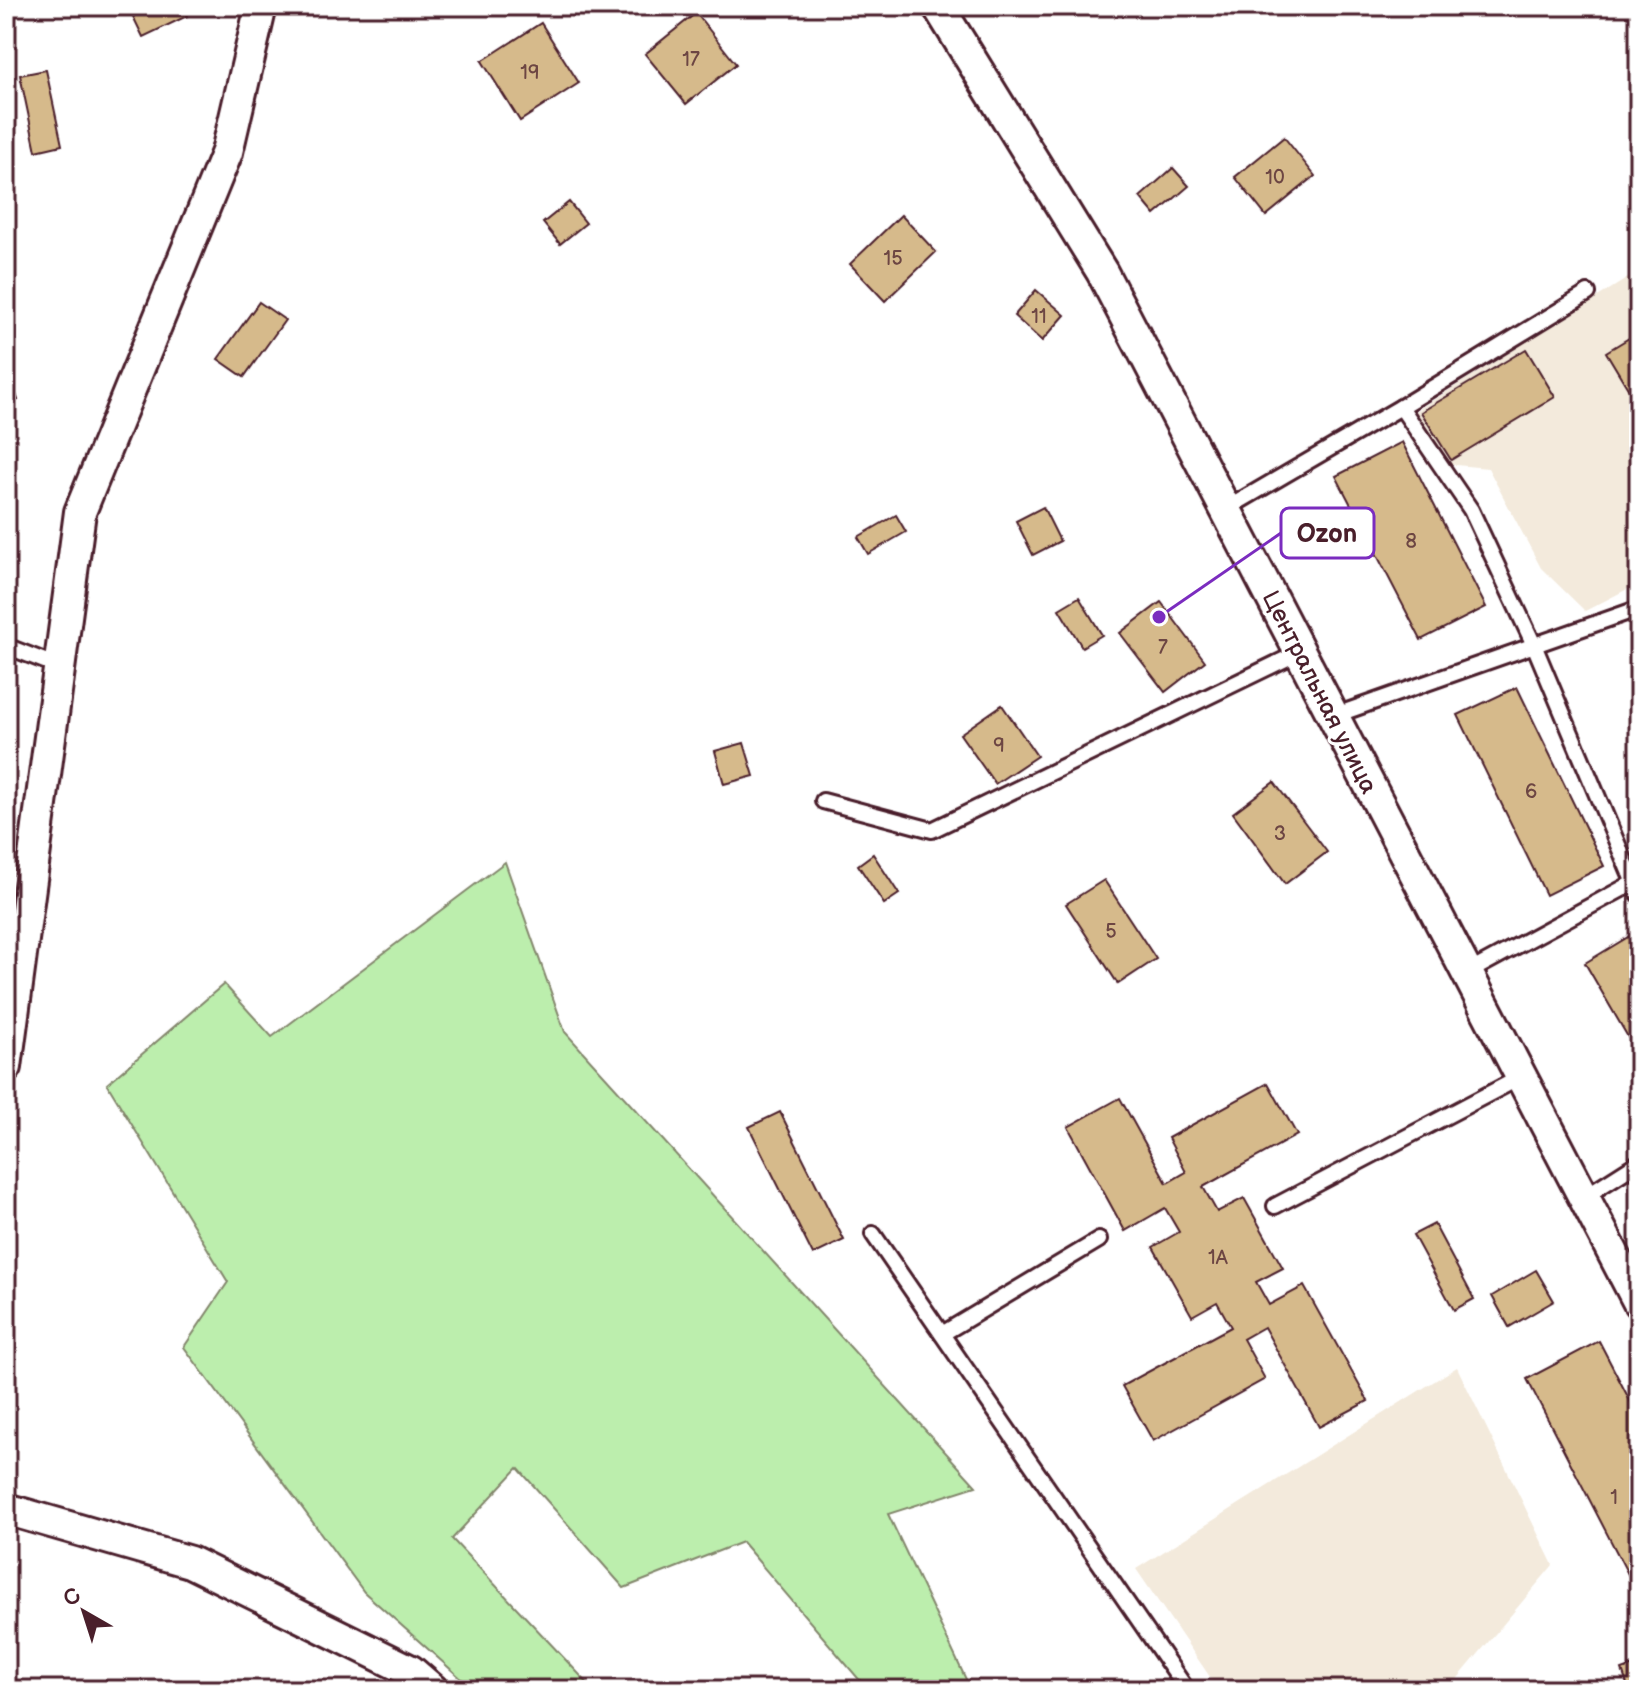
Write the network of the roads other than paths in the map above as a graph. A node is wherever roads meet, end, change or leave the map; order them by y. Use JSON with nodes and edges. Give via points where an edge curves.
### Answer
{"nodes":[{"id":1,"x":261,"y":6,"type":"edge"},
{"id":2,"x":938,"y":6,"type":"edge"},
{"id":3,"x":1588,"y":293,"type":"dead end"},
{"id":4,"x":1401,"y":407,"type":"junction"},
{"id":5,"x":1226,"y":509,"type":"junction"},
{"id":6,"x":1637,"y":609,"type":"dead end"},
{"id":7,"x":1534,"y":645,"type":"junction"},
{"id":8,"x":6,"y":646,"type":"edge"},
{"id":9,"x":1300,"y":652,"type":"junction"},
{"id":10,"x":60,"y":667,"type":"junction"},
{"id":11,"x":1333,"y":716,"type":"junction"},
{"id":12,"x":823,"y":801,"type":"dead end"},
{"id":13,"x":1636,"y":889,"type":"edge"},
{"id":14,"x":1467,"y":973,"type":"junction"},
{"id":15,"x":6,"y":1067,"type":"edge"},
{"id":16,"x":1521,"y":1077,"type":"junction"},
{"id":17,"x":1639,"y":1162,"type":"edge"},
{"id":18,"x":1584,"y":1197,"type":"junction"},
{"id":19,"x":1275,"y":1206,"type":"dead end"},
{"id":20,"x":873,"y":1234,"type":"dead end"},
{"id":21,"x":1099,"y":1240,"type":"dead end"},
{"id":22,"x":1639,"y":1303,"type":"edge"},
{"id":23,"x":942,"y":1334,"type":"junction"},
{"id":24,"x":6,"y":1509,"type":"edge"},
{"id":25,"x":433,"y":1690,"type":"edge"},
{"id":26,"x":1187,"y":1690,"type":"edge"}],
"edges":[{"from":1,"to":10,"type":"street","via":[[227,152],[80,512]]},
{"from":2,"to":5,"type":"street","name":"Центральная улица","via":[[1102,272]]},
{"from":3,"to":4,"type":"lane"},
{"from":4,"to":5,"type":"lane"},
{"from":4,"to":7,"type":"lane","via":[[1471,510]]},
{"from":5,"to":9,"type":"street","name":"Центральная улица"},
{"from":6,"to":7,"type":"lane"},
{"from":7,"to":11,"type":"lane"},
{"from":7,"to":13,"type":"lane"},
{"from":8,"to":10,"type":"lane"},
{"from":9,"to":11,"type":"street","name":"Центральная улица"},
{"from":9,"to":12,"type":"lane","via":[[932,830]]},
{"from":10,"to":15,"type":"street"},
{"from":11,"to":14,"type":"street","name":"Центральная улица"},
{"from":13,"to":14,"type":"lane"},
{"from":14,"to":16,"type":"street","name":"Центральная улица"},
{"from":16,"to":18,"type":"street","name":"Центральная улица"},
{"from":16,"to":19,"type":"lane"},
{"from":17,"to":18,"type":"lane"},
{"from":18,"to":22,"type":"street","name":"Центральная улица"},
{"from":20,"to":23,"type":"lane"},
{"from":21,"to":23,"type":"lane"},
{"from":23,"to":26,"type":"lane"},
{"from":24,"to":25,"type":"street","via":[[190,1562],[411,1671]]}]}
